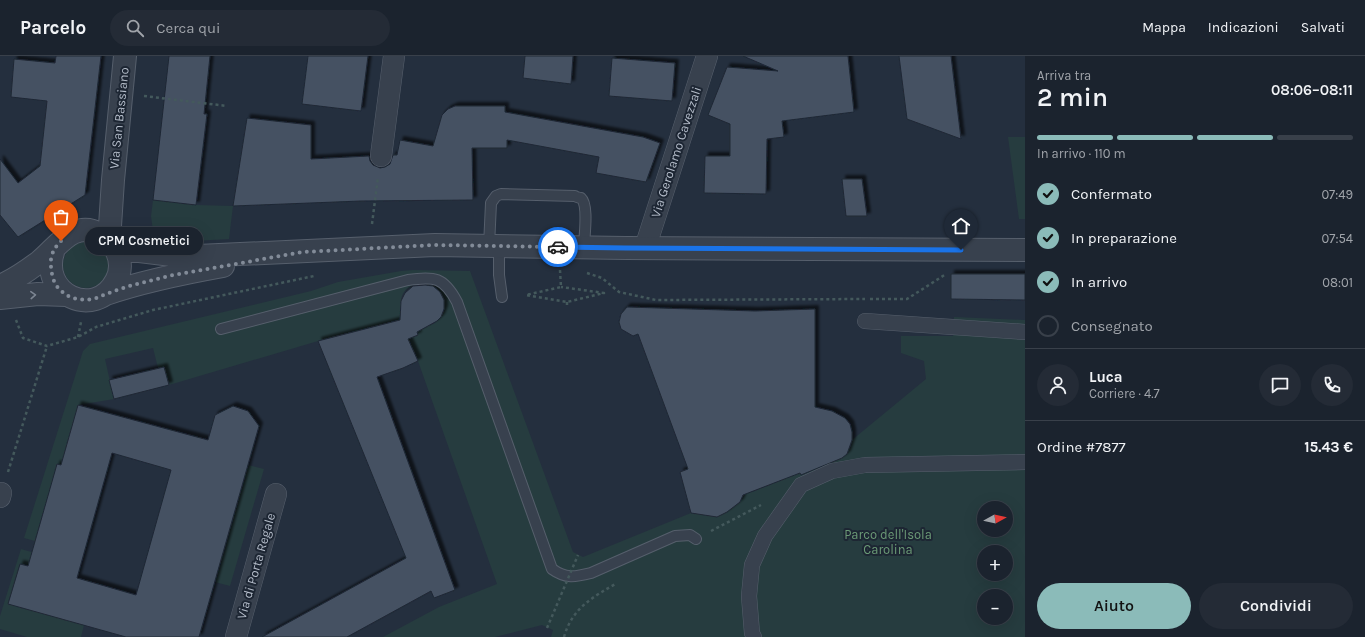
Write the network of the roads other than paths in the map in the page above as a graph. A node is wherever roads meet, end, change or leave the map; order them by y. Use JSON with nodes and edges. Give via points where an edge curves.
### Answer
{"nodes":[{"id":1,"x":125,"y":56,"type":"edge"},
{"id":2,"x":394,"y":56,"type":"edge"},
{"id":3,"x":707,"y":56,"type":"edge"},
{"id":4,"x":382,"y":156,"type":"dead end"},
{"id":5,"x":113,"y":180,"type":"junction"},
{"id":6,"x":79,"y":231,"type":"junction"},
{"id":7,"x":114,"y":246,"type":"junction"},
{"id":8,"x":494,"y":246,"type":"junction"},
{"id":9,"x":584,"y":247,"type":"junction"},
{"id":10,"x":645,"y":248,"type":"junction"},
{"id":11,"x":54,"y":249,"type":"junction"},
{"id":12,"x":1025,"y":250,"type":"edge"},
{"id":13,"x":303,"y":252,"type":"junction"},
{"id":14,"x":3,"y":294,"type":"edge"},
{"id":15,"x":106,"y":294,"type":"junction"},
{"id":16,"x":66,"y":295,"type":"junction"},
{"id":17,"x":502,"y":297,"type":"dead end"},
{"id":18,"x":865,"y":321,"type":"dead end"},
{"id":19,"x":220,"y":329,"type":"dead end"},
{"id":20,"x":1025,"y":332,"type":"edge"},
{"id":21,"x":1025,"y":462,"type":"edge"},
{"id":22,"x":276,"y":494,"type":"dead end"},
{"id":23,"x":696,"y":539,"type":"dead end"},
{"id":24,"x":236,"y":637,"type":"edge"},
{"id":25,"x":754,"y":637,"type":"edge"}],
"edges":[{"from":1,"to":5,"type":"street","name":"Via San Bassiano"},
{"from":2,"to":4,"type":"street"},
{"from":3,"to":10,"type":"street","name":"Via Gerolamo Cavezzali"},
{"from":5,"to":6,"type":"street","name":"Via San Bassiano","via":[[103,208]]},
{"from":5,"to":7,"type":"street","name":"Via San Bassiano","via":[[110,226]]},
{"from":6,"to":7,"type":"street","via":[[97,233],[106,237]]},
{"from":6,"to":11,"type":"street","via":[[69,234]]},
{"from":7,"to":13,"type":"street","via":[[172,255],[198,256]]},
{"from":7,"to":15,"type":"street","via":[[120,264],[119,272],[112,288]]},
{"from":8,"to":9,"type":"street"},
{"from":8,"to":9,"type":"lane","via":[[491,203],[501,194],[581,198],[585,209]]},
{"from":8,"to":13,"type":"street","via":[[435,245]]},
{"from":8,"to":17,"type":"lane"},
{"from":9,"to":10,"type":"street"},
{"from":10,"to":12,"type":"street"},
{"from":11,"to":14,"type":"street"},
{"from":11,"to":16,"type":"street","via":[[51,258],[53,279]]},
{"from":13,"to":15,"type":"street","via":[[173,275]]},
{"from":14,"to":16,"type":"street","one_way":true},
{"from":15,"to":16,"type":"street","via":[[86,300]]},
{"from":18,"to":20,"type":"street"},
{"from":19,"to":23,"type":"lane","via":[[408,280],[424,277],[440,280],[449,288],[457,302],[552,569],[566,576],[582,575],[675,536],[690,535]]},
{"from":21,"to":25,"type":"street","via":[[865,465],[832,471],[801,485],[765,536],[752,565],[749,596]]},
{"from":22,"to":24,"type":"street","name":"Via di Porta Regale"}]}
